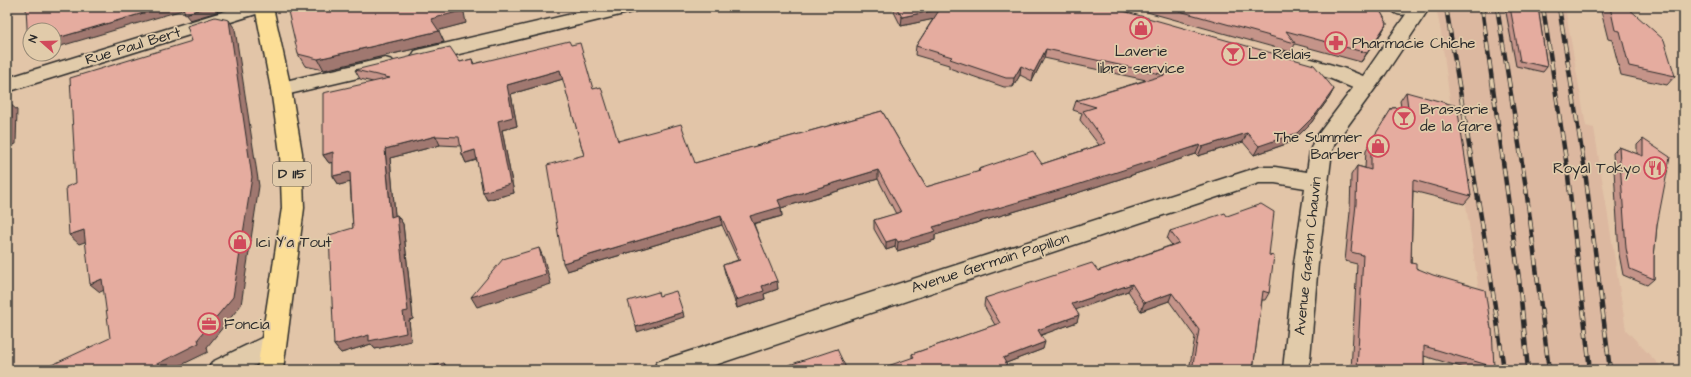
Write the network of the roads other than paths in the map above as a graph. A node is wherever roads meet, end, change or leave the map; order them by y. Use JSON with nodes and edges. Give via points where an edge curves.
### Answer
{"nodes":[{"id":1,"x":259,"y":7,"type":"edge"},
{"id":2,"x":264,"y":7,"type":"edge"},
{"id":3,"x":628,"y":7,"type":"edge"},
{"id":4,"x":1421,"y":7,"type":"edge"},
{"id":5,"x":1268,"y":54,"type":"edge"},
{"id":6,"x":7,"y":85,"type":"edge"},
{"id":7,"x":1366,"y":85,"type":"junction"},
{"id":8,"x":281,"y":89,"type":"junction"},
{"id":9,"x":1317,"y":182,"type":"junction"},
{"id":10,"x":274,"y":343,"type":"junction"},
{"id":11,"x":674,"y":369,"type":"edge"},
{"id":12,"x":221,"y":370,"type":"edge"},
{"id":13,"x":270,"y":370,"type":"edge"},
{"id":14,"x":1296,"y":370,"type":"edge"}],
"edges":[{"from":1,"to":6,"type":"street","name":"Rue Paul Bert"},
{"from":2,"to":8,"type":"main road","number":"D 115"},
{"from":3,"to":8,"type":"street"},
{"from":4,"to":7,"type":"street","name":"Avenue Gaston Chauvin"},
{"from":5,"to":7,"type":"street","via":[[1336,73]]},
{"from":7,"to":9,"type":"street","name":"Avenue Gaston Chauvin","via":[[1325,140]]},
{"from":8,"to":10,"type":"main road","number":"D 115","via":[[291,153],[293,208]]},
{"from":9,"to":11,"type":"street","name":"Avenue Germain Papillon","via":[[1259,175]]},
{"from":9,"to":14,"type":"street","name":"Avenue Gaston Chauvin"},
{"from":10,"to":12,"type":"street"},
{"from":10,"to":13,"type":"main road","number":"D 115"}]}
